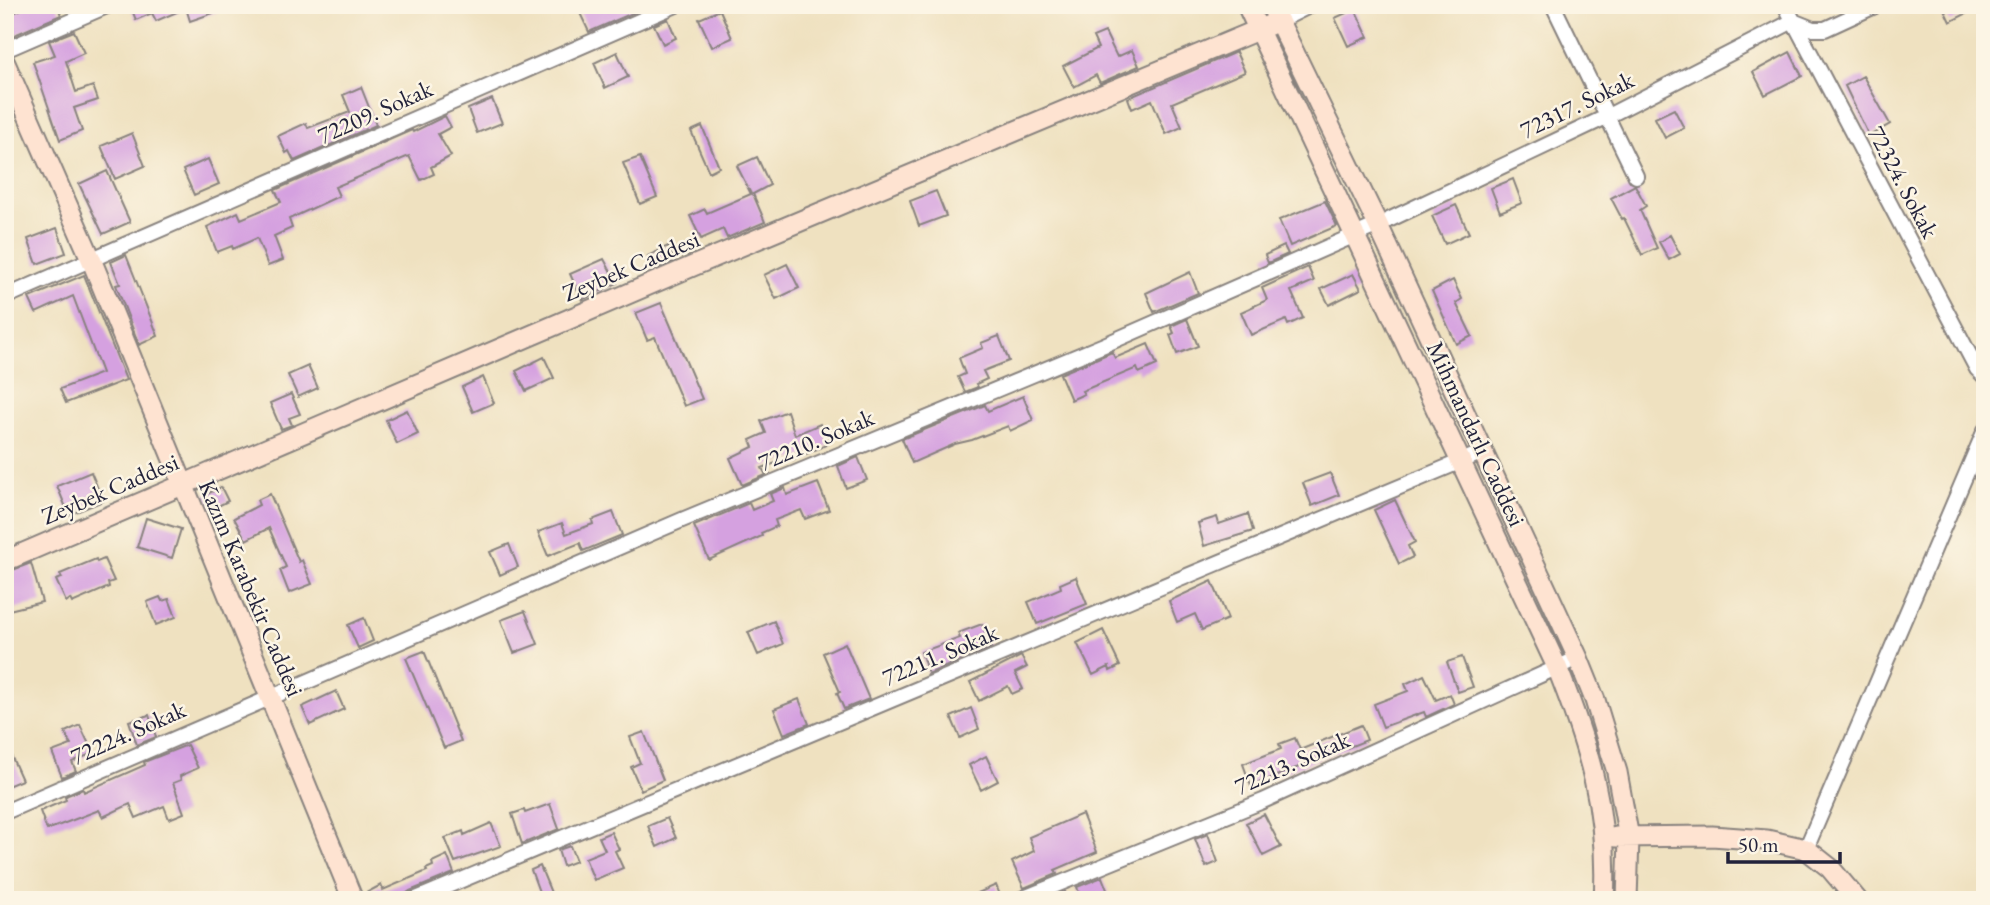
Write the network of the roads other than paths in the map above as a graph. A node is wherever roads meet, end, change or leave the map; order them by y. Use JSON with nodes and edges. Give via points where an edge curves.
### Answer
{"nodes":[{"id":1,"x":109,"y":5,"type":"edge"},
{"id":2,"x":676,"y":5,"type":"edge"},
{"id":3,"x":1247,"y":5,"type":"edge"},
{"id":4,"x":1311,"y":5,"type":"edge"},
{"id":5,"x":1553,"y":5,"type":"edge"},
{"id":6,"x":1785,"y":5,"type":"edge"},
{"id":7,"x":1877,"y":5,"type":"edge"},
{"id":8,"x":1275,"y":13,"type":"edge"},
{"id":9,"x":1793,"y":21,"type":"junction"},
{"id":10,"x":1259,"y":29,"type":"junction"},
{"id":11,"x":5,"y":50,"type":"edge"},
{"id":12,"x":5,"y":63,"type":"edge"},
{"id":13,"x":1606,"y":117,"type":"junction"},
{"id":14,"x":1636,"y":176,"type":"dead end"},
{"id":15,"x":1378,"y":225,"type":"junction"},
{"id":16,"x":1356,"y":235,"type":"junction"},
{"id":17,"x":91,"y":259,"type":"junction"},
{"id":18,"x":5,"y":297,"type":"edge"},
{"id":19,"x":1985,"y":377,"type":"edge"},
{"id":20,"x":1985,"y":430,"type":"edge"},
{"id":21,"x":1483,"y":452,"type":"junction"},
{"id":22,"x":1462,"y":461,"type":"junction"},
{"id":23,"x":182,"y":485,"type":"junction"},
{"id":24,"x":5,"y":561,"type":"edge"},
{"id":25,"x":1578,"y":658,"type":"junction"},
{"id":26,"x":1557,"y":667,"type":"junction"},
{"id":27,"x":270,"y":696,"type":"junction"},
{"id":28,"x":5,"y":812,"type":"edge"},
{"id":29,"x":1605,"y":837,"type":"junction"},
{"id":30,"x":1629,"y":838,"type":"junction"},
{"id":31,"x":1806,"y":849,"type":"junction"},
{"id":32,"x":353,"y":900,"type":"edge"},
{"id":33,"x":414,"y":900,"type":"edge"},
{"id":34,"x":1019,"y":900,"type":"edge"},
{"id":35,"x":1604,"y":900,"type":"edge"},
{"id":36,"x":1627,"y":900,"type":"edge"},
{"id":37,"x":1857,"y":900,"type":"edge"}],
"edges":[{"from":1,"to":11,"type":"street"},
{"from":2,"to":17,"type":"street","name":"72209. Sokak"},
{"from":3,"to":10,"type":"street","name":"Mihmandarlı Caddesi"},
{"from":4,"to":8,"type":"street"},
{"from":5,"to":13,"type":"street"},
{"from":6,"to":9,"type":"street","name":"72324. Sokak"},
{"from":7,"to":9,"type":"street","via":[[1825,29]]},
{"from":8,"to":10,"type":"street","name":"Zeybek Caddesi"},
{"from":8,"to":15,"type":"street","name":"Mihmandarlı Caddesi"},
{"from":9,"to":13,"type":"street","name":"72317. Sokak"},
{"from":9,"to":19,"type":"street","name":"72324. Sokak"},
{"from":10,"to":16,"type":"street","name":"Mihmandarlı Caddesi"},
{"from":10,"to":23,"type":"street","name":"Zeybek Caddesi"},
{"from":12,"to":17,"type":"street","name":"Kazım Karabekir Caddesi"},
{"from":13,"to":14,"type":"street"},
{"from":13,"to":15,"type":"street","name":"72317. Sokak"},
{"from":15,"to":16,"type":"street","name":"72210. Sokak"},
{"from":15,"to":21,"type":"street","name":"Mihmandarlı Caddesi"},
{"from":16,"to":22,"type":"street","name":"Mihmandarlı Caddesi"},
{"from":16,"to":27,"type":"street","name":"72210. Sokak"},
{"from":17,"to":18,"type":"street","name":"72209. Sokak"},
{"from":17,"to":23,"type":"street","name":"Kazım Karabekir Caddesi"},
{"from":20,"to":31,"type":"street"},
{"from":21,"to":22,"type":"street","name":"72211. Sokak"},
{"from":21,"to":25,"type":"street","name":"Mihmandarlı Caddesi"},
{"from":22,"to":26,"type":"street","name":"Mihmandarlı Caddesi"},
{"from":22,"to":33,"type":"street","name":"72211. Sokak"},
{"from":23,"to":24,"type":"street","name":"Zeybek Caddesi"},
{"from":23,"to":27,"type":"street","name":"Kazım Karabekir Caddesi"},
{"from":25,"to":26,"type":"street","name":"72213. Sokak"},
{"from":25,"to":30,"type":"street","name":"Mihmandarlı Caddesi","via":[[1617,772]]},
{"from":26,"to":29,"type":"street","name":"Mihmandarlı Caddesi","via":[[1593,768]]},
{"from":26,"to":34,"type":"street","name":"72213. Sokak","via":[[1264,802]]},
{"from":27,"to":28,"type":"street","name":"72224. Sokak"},
{"from":27,"to":32,"type":"street","name":"Kazım Karabekir Caddesi"},
{"from":29,"to":30,"type":"street"},
{"from":29,"to":35,"type":"street","name":"Mihmandarlı Caddesi"},
{"from":30,"to":31,"type":"street","via":[[1726,837]]},
{"from":30,"to":36,"type":"street","name":"Mihmandarlı Caddesi"},
{"from":31,"to":37,"type":"street","via":[[1830,867]]}]}
